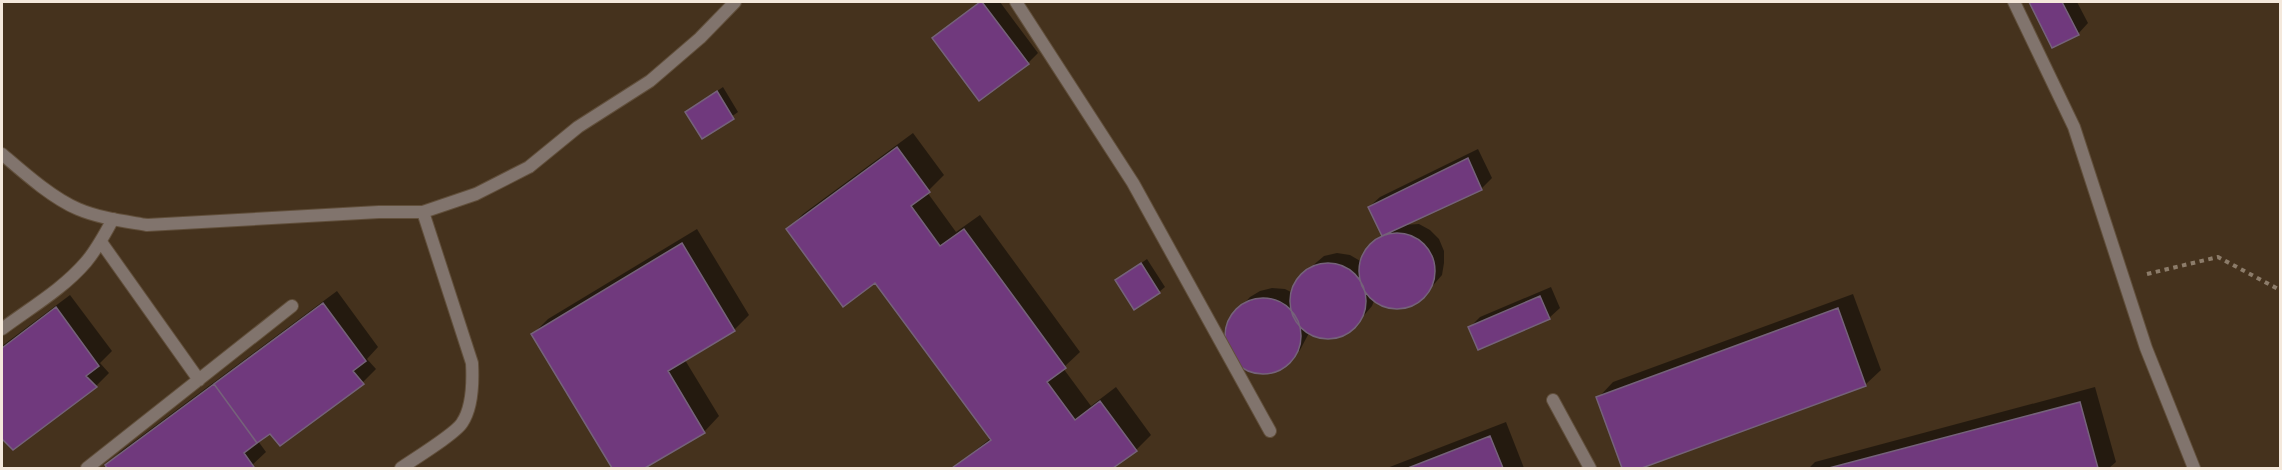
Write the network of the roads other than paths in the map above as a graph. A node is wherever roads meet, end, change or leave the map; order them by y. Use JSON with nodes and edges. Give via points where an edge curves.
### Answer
{"nodes":[{"id":1,"x":735,"y":2,"type":"edge"},
{"id":2,"x":1016,"y":2,"type":"edge"},
{"id":3,"x":2014,"y":2,"type":"edge"},
{"id":4,"x":2,"y":154,"type":"edge"},
{"id":5,"x":423,"y":213,"type":"junction"},
{"id":6,"x":113,"y":219,"type":"junction"},
{"id":7,"x":101,"y":242,"type":"junction"},
{"id":8,"x":292,"y":306,"type":"dead end"},
{"id":9,"x":2,"y":329,"type":"edge"},
{"id":10,"x":199,"y":380,"type":"junction"},
{"id":11,"x":1553,"y":400,"type":"dead end"},
{"id":12,"x":1270,"y":430,"type":"dead end"},
{"id":13,"x":87,"y":468,"type":"edge"},
{"id":14,"x":401,"y":468,"type":"edge"},
{"id":15,"x":1590,"y":468,"type":"edge"},
{"id":16,"x":2194,"y":468,"type":"edge"}],
"edges":[{"from":1,"to":5,"type":"street","via":[[650,81],[578,127],[530,167],[476,194]]},
{"from":2,"to":12,"type":"street","via":[[1133,183]]},
{"from":3,"to":16,"type":"street","via":[[2074,127],[2145,348]]},
{"from":4,"to":6,"type":"street","via":[[77,209]]},
{"from":5,"to":6,"type":"street","via":[[147,225]]},
{"from":5,"to":14,"type":"street","via":[[472,363],[473,383],[462,424]]},
{"from":6,"to":7,"type":"street"},
{"from":7,"to":9,"type":"street","via":[[66,282]]},
{"from":7,"to":10,"type":"street"},
{"from":8,"to":10,"type":"street"},
{"from":10,"to":13,"type":"street"},
{"from":11,"to":15,"type":"street"}]}
